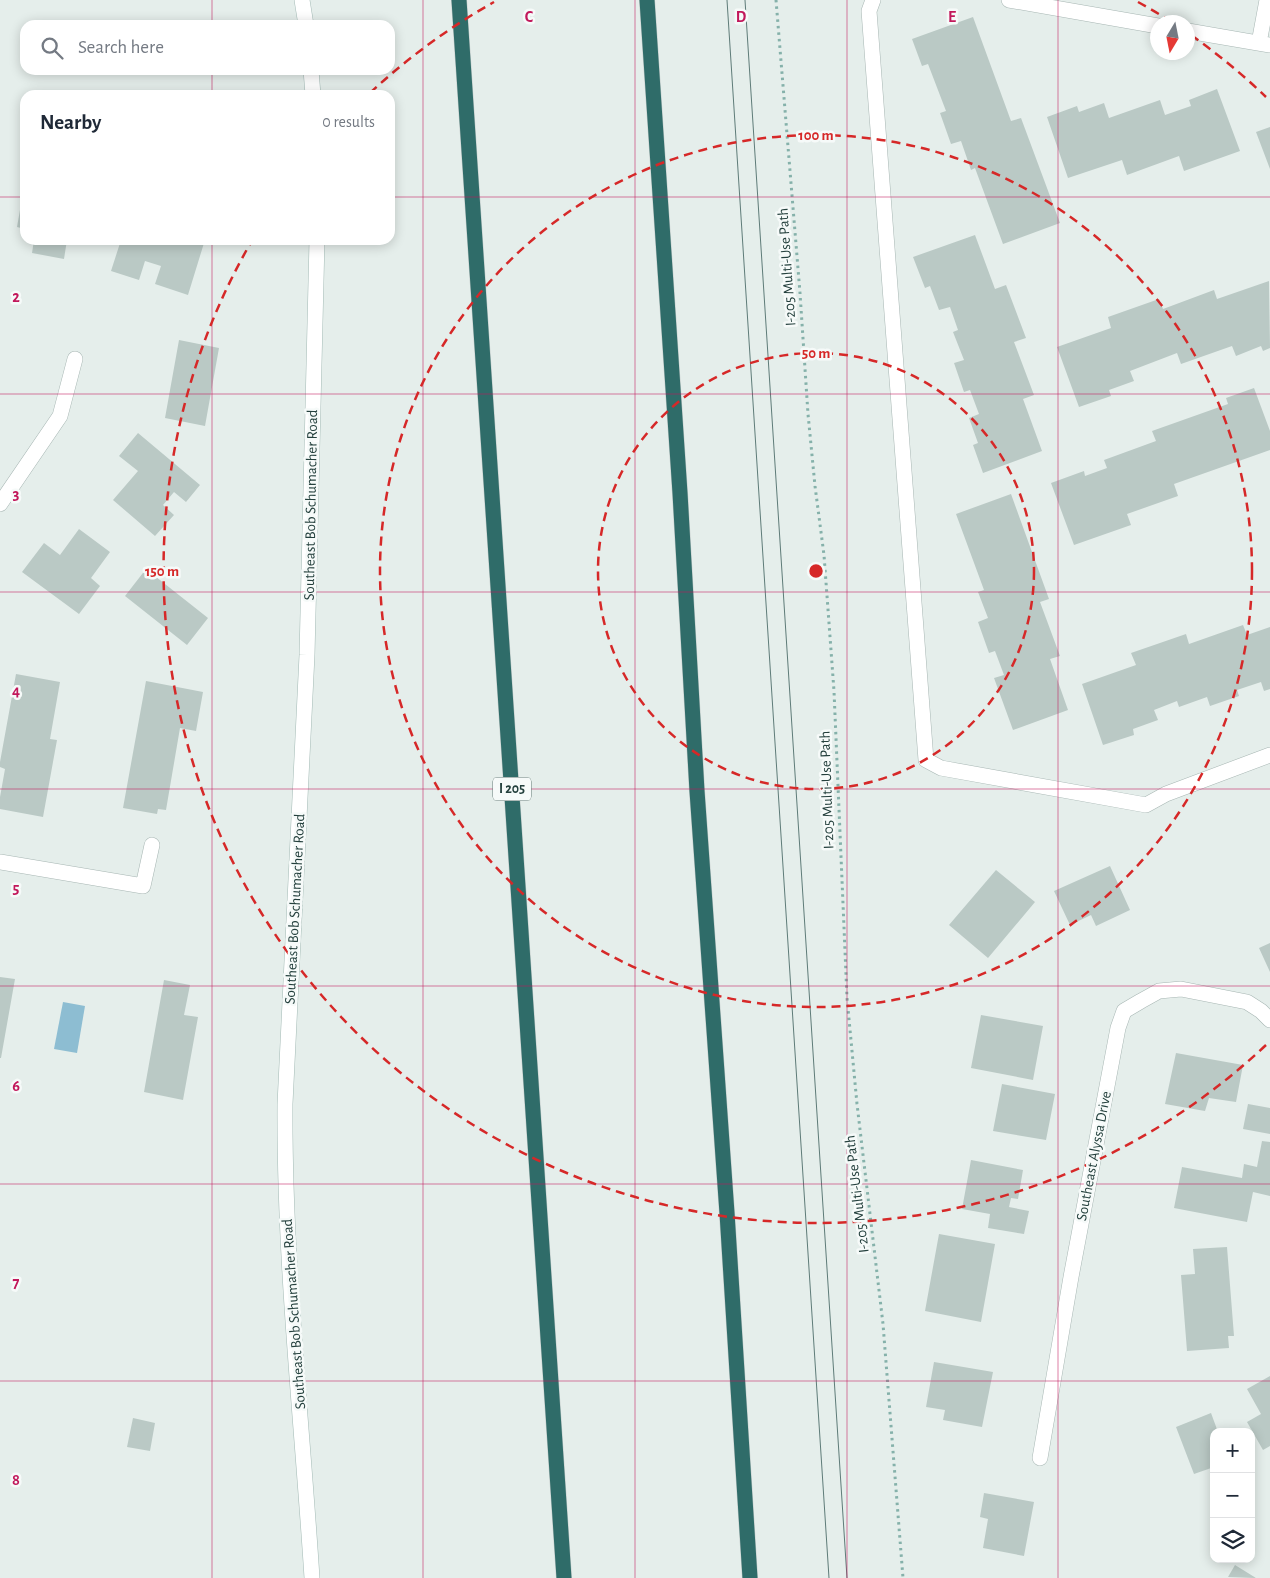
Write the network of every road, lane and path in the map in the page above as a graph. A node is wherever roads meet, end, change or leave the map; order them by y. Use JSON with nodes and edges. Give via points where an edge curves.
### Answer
{"nodes":[{"id":1,"x":302,"y":0,"type":"edge"},
{"id":2,"x":459,"y":0,"type":"edge"},
{"id":3,"x":646,"y":0,"type":"edge"},
{"id":4,"x":776,"y":0,"type":"edge"},
{"id":5,"x":873,"y":0,"type":"edge"},
{"id":6,"x":1009,"y":0,"type":"edge"},
{"id":7,"x":1267,"y":0,"type":"edge"},
{"id":8,"x":305,"y":20,"type":"edge"},
{"id":9,"x":1150,"y":25,"type":"edge"},
{"id":10,"x":1195,"y":32,"type":"edge"},
{"id":11,"x":1264,"y":44,"type":"edge"},
{"id":12,"x":311,"y":75,"type":"edge"},
{"id":13,"x":313,"y":90,"type":"edge"},
{"id":14,"x":317,"y":245,"type":"edge"},
{"id":15,"x":75,"y":359,"type":"dead end"},
{"id":16,"x":0,"y":504,"type":"edge"},
{"id":17,"x":1270,"y":756,"type":"edge"},
{"id":18,"x":152,"y":845,"type":"dead end"},
{"id":19,"x":0,"y":862,"type":"edge"},
{"id":20,"x":1270,"y":1020,"type":"edge"},
{"id":21,"x":1040,"y":1458,"type":"dead end"},
{"id":22,"x":312,"y":1578,"type":"edge"},
{"id":23,"x":564,"y":1578,"type":"edge"},
{"id":24,"x":750,"y":1578,"type":"edge"},
{"id":25,"x":903,"y":1578,"type":"edge"}],
"edges":[{"from":1,"to":8,"type":"main road"},
{"from":2,"to":23,"type":"highway","number":"I 205"},
{"from":3,"to":24,"type":"highway"},
{"from":4,"to":25,"type":"path","name":"I-205 Multi-Use Path","via":[[814,486],[824,555],[833,672],[846,998],[883,1324]]},
{"from":5,"to":17,"type":"main road","via":[[869,11],[926,760],[942,768],[1146,805],[1166,794]]},
{"from":6,"to":9,"type":"main road"},
{"from":7,"to":11,"type":"main road"},
{"from":10,"to":11,"type":"main road"},
{"from":12,"to":13,"type":"main road"},
{"from":14,"to":22,"type":"main road","name":"Southeast Bob Schumacher Road","via":[[307,655],[285,1104],[289,1250]]},
{"from":15,"to":16,"type":"main road","via":[[60,416]]},
{"from":18,"to":19,"type":"main road","via":[[143,886]]},
{"from":20,"to":21,"type":"main road","name":"Southeast Alyssa Drive","via":[[1247,1002],[1181,990],[1159,991],[1124,1011],[1114,1047]]}]}
